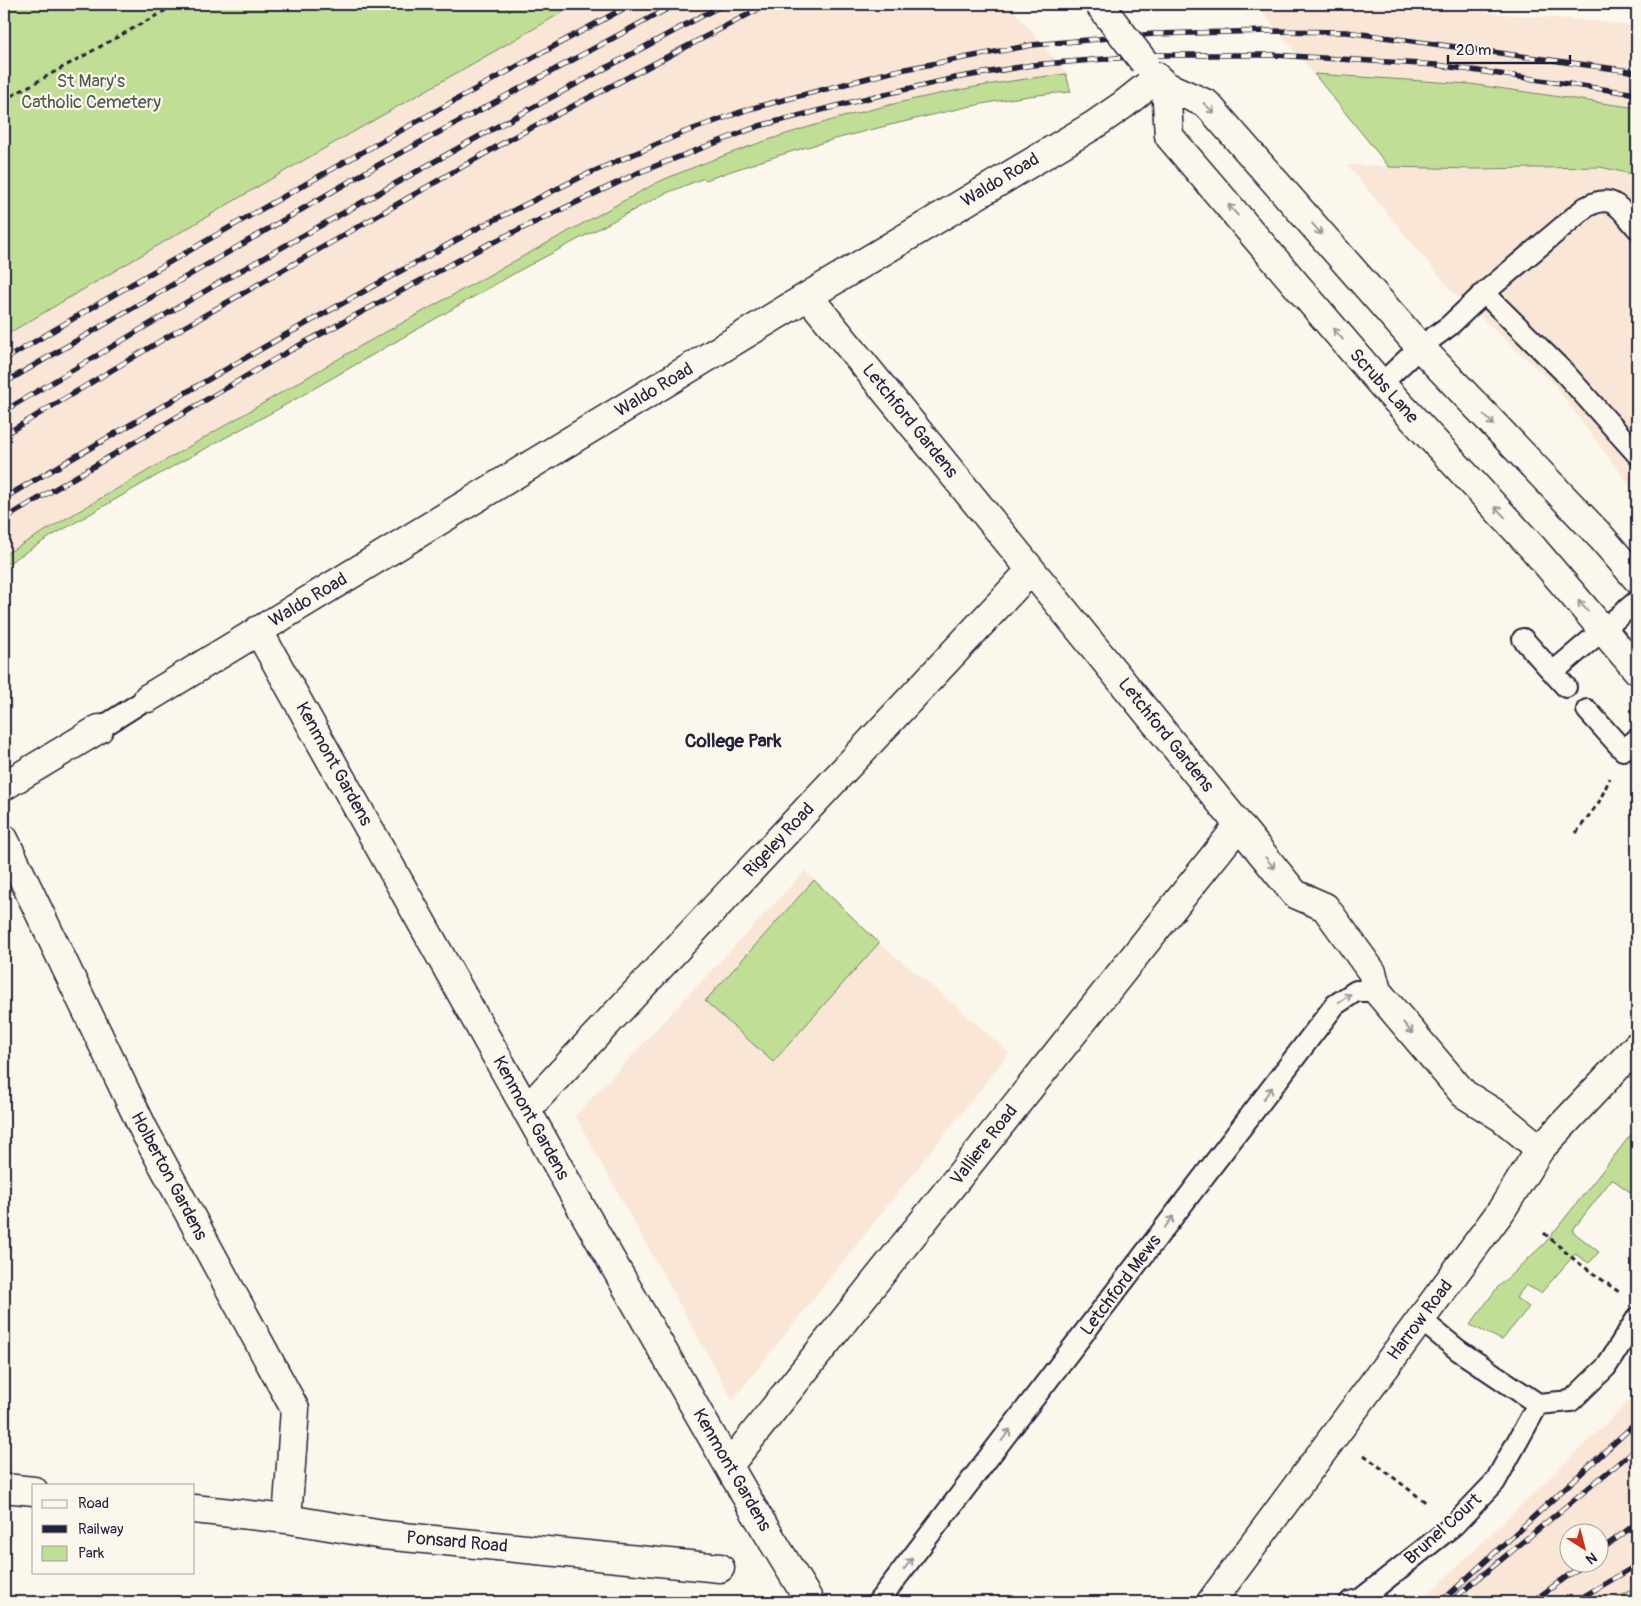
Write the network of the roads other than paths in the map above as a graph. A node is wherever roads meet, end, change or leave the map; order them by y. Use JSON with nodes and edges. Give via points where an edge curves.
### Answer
{"nodes":[{"id":1,"x":1099,"y":4,"type":"edge"},
{"id":2,"x":1156,"y":75,"type":"junction"},
{"id":3,"x":1637,"y":228,"type":"edge"},
{"id":4,"x":1484,"y":293,"type":"junction"},
{"id":5,"x":808,"y":296,"type":"junction"},
{"id":6,"x":1420,"y":347,"type":"junction"},
{"id":7,"x":1381,"y":384,"type":"junction"},
{"id":8,"x":1637,"y":454,"type":"edge"},
{"id":9,"x":1031,"y":570,"type":"junction"},
{"id":10,"x":1637,"y":579,"type":"edge"},
{"id":11,"x":1637,"y":601,"type":"edge"},
{"id":12,"x":1603,"y":629,"type":"junction"},
{"id":13,"x":258,"y":630,"type":"junction"},
{"id":14,"x":1522,"y":639,"type":"dead end"},
{"id":15,"x":1637,"y":670,"type":"edge"},
{"id":16,"x":1553,"y":672,"type":"junction"},
{"id":17,"x":1566,"y":687,"type":"dead end"},
{"id":18,"x":148,"y":698,"type":"joint"},
{"id":19,"x":1587,"y":710,"type":"dead end"},
{"id":20,"x":99,"y":729,"type":"joint"},
{"id":21,"x":1630,"y":745,"type":"edge"},
{"id":22,"x":4,"y":786,"type":"edge"},
{"id":23,"x":1239,"y":825,"type":"junction"},
{"id":24,"x":4,"y":839,"type":"edge"},
{"id":25,"x":1377,"y":991,"type":"junction"},
{"id":26,"x":1637,"y":1046,"type":"edge"},
{"id":27,"x":526,"y":1110,"type":"junction"},
{"id":28,"x":1540,"y":1148,"type":"junction"},
{"id":29,"x":1637,"y":1318,"type":"edge"},
{"id":30,"x":1420,"y":1319,"type":"junction"},
{"id":31,"x":1538,"y":1404,"type":"junction"},
{"id":32,"x":729,"y":1465,"type":"junction"},
{"id":33,"x":4,"y":1488,"type":"edge"},
{"id":34,"x":32,"y":1491,"type":"edge"},
{"id":35,"x":195,"y":1509,"type":"edge"},
{"id":36,"x":287,"y":1519,"type":"junction"},
{"id":37,"x":720,"y":1568,"type":"dead end"},
{"id":38,"x":810,"y":1602,"type":"edge"},
{"id":39,"x":878,"y":1602,"type":"edge"},
{"id":40,"x":1211,"y":1602,"type":"edge"},
{"id":41,"x":1350,"y":1602,"type":"edge"}],
"edges":[{"from":1,"to":2,"type":"street","bridge":true},
{"from":2,"to":5,"type":"street","name":"Waldo Road","via":[[1123,105],[1094,125]]},
{"from":2,"to":6,"type":"street","one_way":true,"via":[[1207,104]]},
{"from":7,"to":2,"type":"street","name":"Scrubs Lane","one_way":true,"via":[[1169,136]]},
{"from":3,"to":4,"type":"lane","via":[[1613,202],[1595,202]]},
{"from":4,"to":6,"type":"lane","via":[[1449,326]]},
{"from":4,"to":8,"type":"lane","via":[[1563,371]]},
{"from":5,"to":9,"type":"street","name":"Letchford Gardens"},
{"from":5,"to":13,"type":"street","name":"Waldo Road"},
{"from":6,"to":7,"type":"lane"},
{"from":6,"to":10,"type":"street","one_way":true},
{"from":12,"to":7,"type":"street","name":"Scrubs Lane","one_way":true,"via":[[1533,548]]},
{"from":9,"to":23,"type":"street","name":"Letchford Gardens"},
{"from":9,"to":27,"type":"street","name":"Rigeley Road"},
{"from":11,"to":12,"type":"lane"},
{"from":12,"to":15,"type":"street","name":"Scrubs Lane"},
{"from":12,"to":16,"type":"lane"},
{"from":13,"to":18,"type":"street","name":"Waldo Road"},
{"from":13,"to":27,"type":"street","name":"Kenmont Gardens"},
{"from":14,"to":16,"type":"lane"},
{"from":16,"to":17,"type":"lane"},
{"from":18,"to":20,"type":"lane"},
{"from":19,"to":21,"type":"lane"},
{"from":20,"to":22,"type":"street"},
{"from":23,"to":25,"type":"street","name":"Letchford Gardens","one_way":true,"via":[[1295,894],[1325,907],[1372,972]]},
{"from":23,"to":32,"type":"street","name":"Valliere Road"},
{"from":24,"to":36,"type":"street","name":"Holberton Gardens","via":[[144,1130],[295,1409]]},
{"from":25,"to":28,"type":"street","name":"Letchford Gardens","one_way":true,"via":[[1464,1094],[1501,1117]]},
{"from":39,"to":25,"type":"lane","name":"Letchford Mews","one_way":true,"via":[[1335,1005],[1356,991]]},
{"from":26,"to":28,"type":"street","name":"Harrow Road"},
{"from":27,"to":32,"type":"street","name":"Kenmont Gardens"},
{"from":28,"to":30,"type":"street","name":"Harrow Road","via":[[1501,1211]]},
{"from":29,"to":31,"type":"lane","via":[[1606,1367],[1571,1401]]},
{"from":30,"to":31,"type":"lane","via":[[1458,1350]]},
{"from":30,"to":40,"type":"street","name":"Harrow Road"},
{"from":31,"to":41,"type":"lane","name":"Brunel Court","via":[[1495,1482],[1454,1525],[1361,1599]]},
{"from":32,"to":38,"type":"street","name":"Kenmont Gardens"},
{"from":33,"to":34,"type":"street"},
{"from":35,"to":36,"type":"street","name":"Ponsard Road"},
{"from":36,"to":37,"type":"street","name":"Ponsard Road","via":[[383,1535]]}]}
